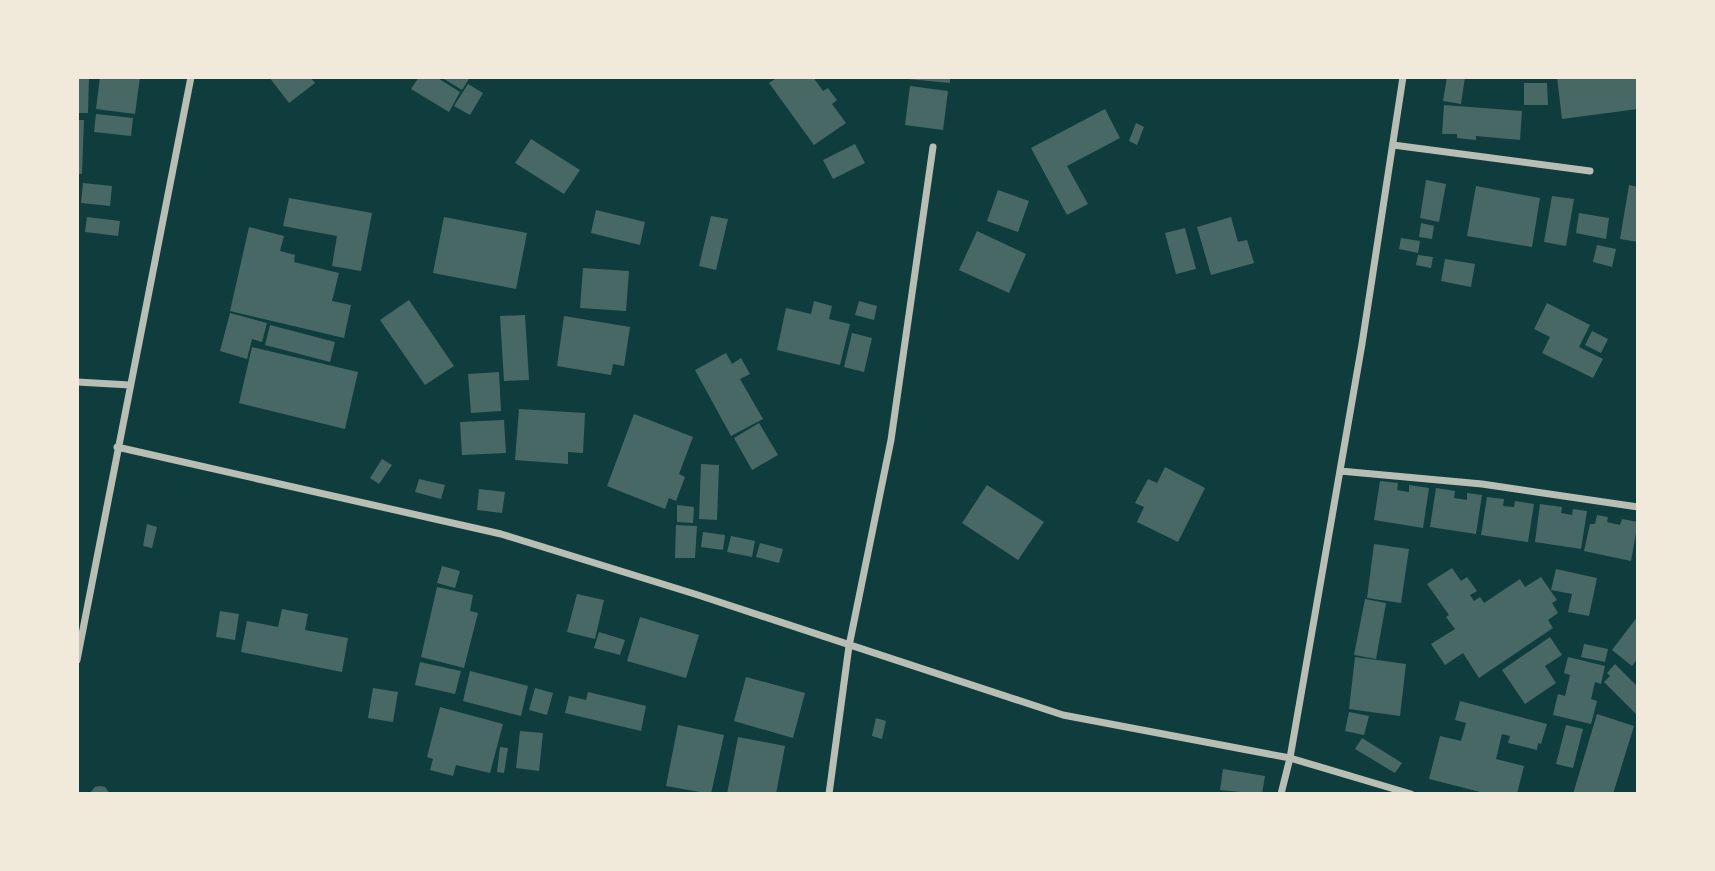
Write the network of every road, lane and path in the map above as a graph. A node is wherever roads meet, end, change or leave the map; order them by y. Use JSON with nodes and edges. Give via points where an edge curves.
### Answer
{"nodes":[{"id":1,"x":191,"y":77,"type":"edge"},
{"id":2,"x":1403,"y":77,"type":"edge"},
{"id":3,"x":1393,"y":145,"type":"junction"},
{"id":4,"x":933,"y":147,"type":"dead end"},
{"id":5,"x":1590,"y":171,"type":"dead end"},
{"id":6,"x":77,"y":382,"type":"edge"},
{"id":7,"x":130,"y":385,"type":"junction"},
{"id":8,"x":117,"y":447,"type":"junction"},
{"id":9,"x":1340,"y":471,"type":"junction"},
{"id":10,"x":1638,"y":507,"type":"edge"},
{"id":11,"x":849,"y":646,"type":"junction"},
{"id":12,"x":77,"y":660,"type":"edge"},
{"id":13,"x":1290,"y":758,"type":"junction"},
{"id":14,"x":829,"y":794,"type":"edge"},
{"id":15,"x":1281,"y":794,"type":"edge"},
{"id":16,"x":1411,"y":794,"type":"edge"}],
"edges":[{"from":1,"to":7,"type":"street"},
{"from":2,"to":3,"type":"street"},
{"from":3,"to":5,"type":"street"},
{"from":3,"to":9,"type":"street"},
{"from":4,"to":11,"type":"street","via":[[891,440]]},
{"from":6,"to":7,"type":"street"},
{"from":7,"to":8,"type":"street"},
{"from":8,"to":11,"type":"street","via":[[501,534]]},
{"from":8,"to":12,"type":"street"},
{"from":9,"to":10,"type":"street","via":[[1482,484]]},
{"from":9,"to":13,"type":"street"},
{"from":11,"to":13,"type":"street","via":[[1063,715]]},
{"from":11,"to":14,"type":"street"},
{"from":13,"to":15,"type":"street"},
{"from":13,"to":16,"type":"street"}]}
